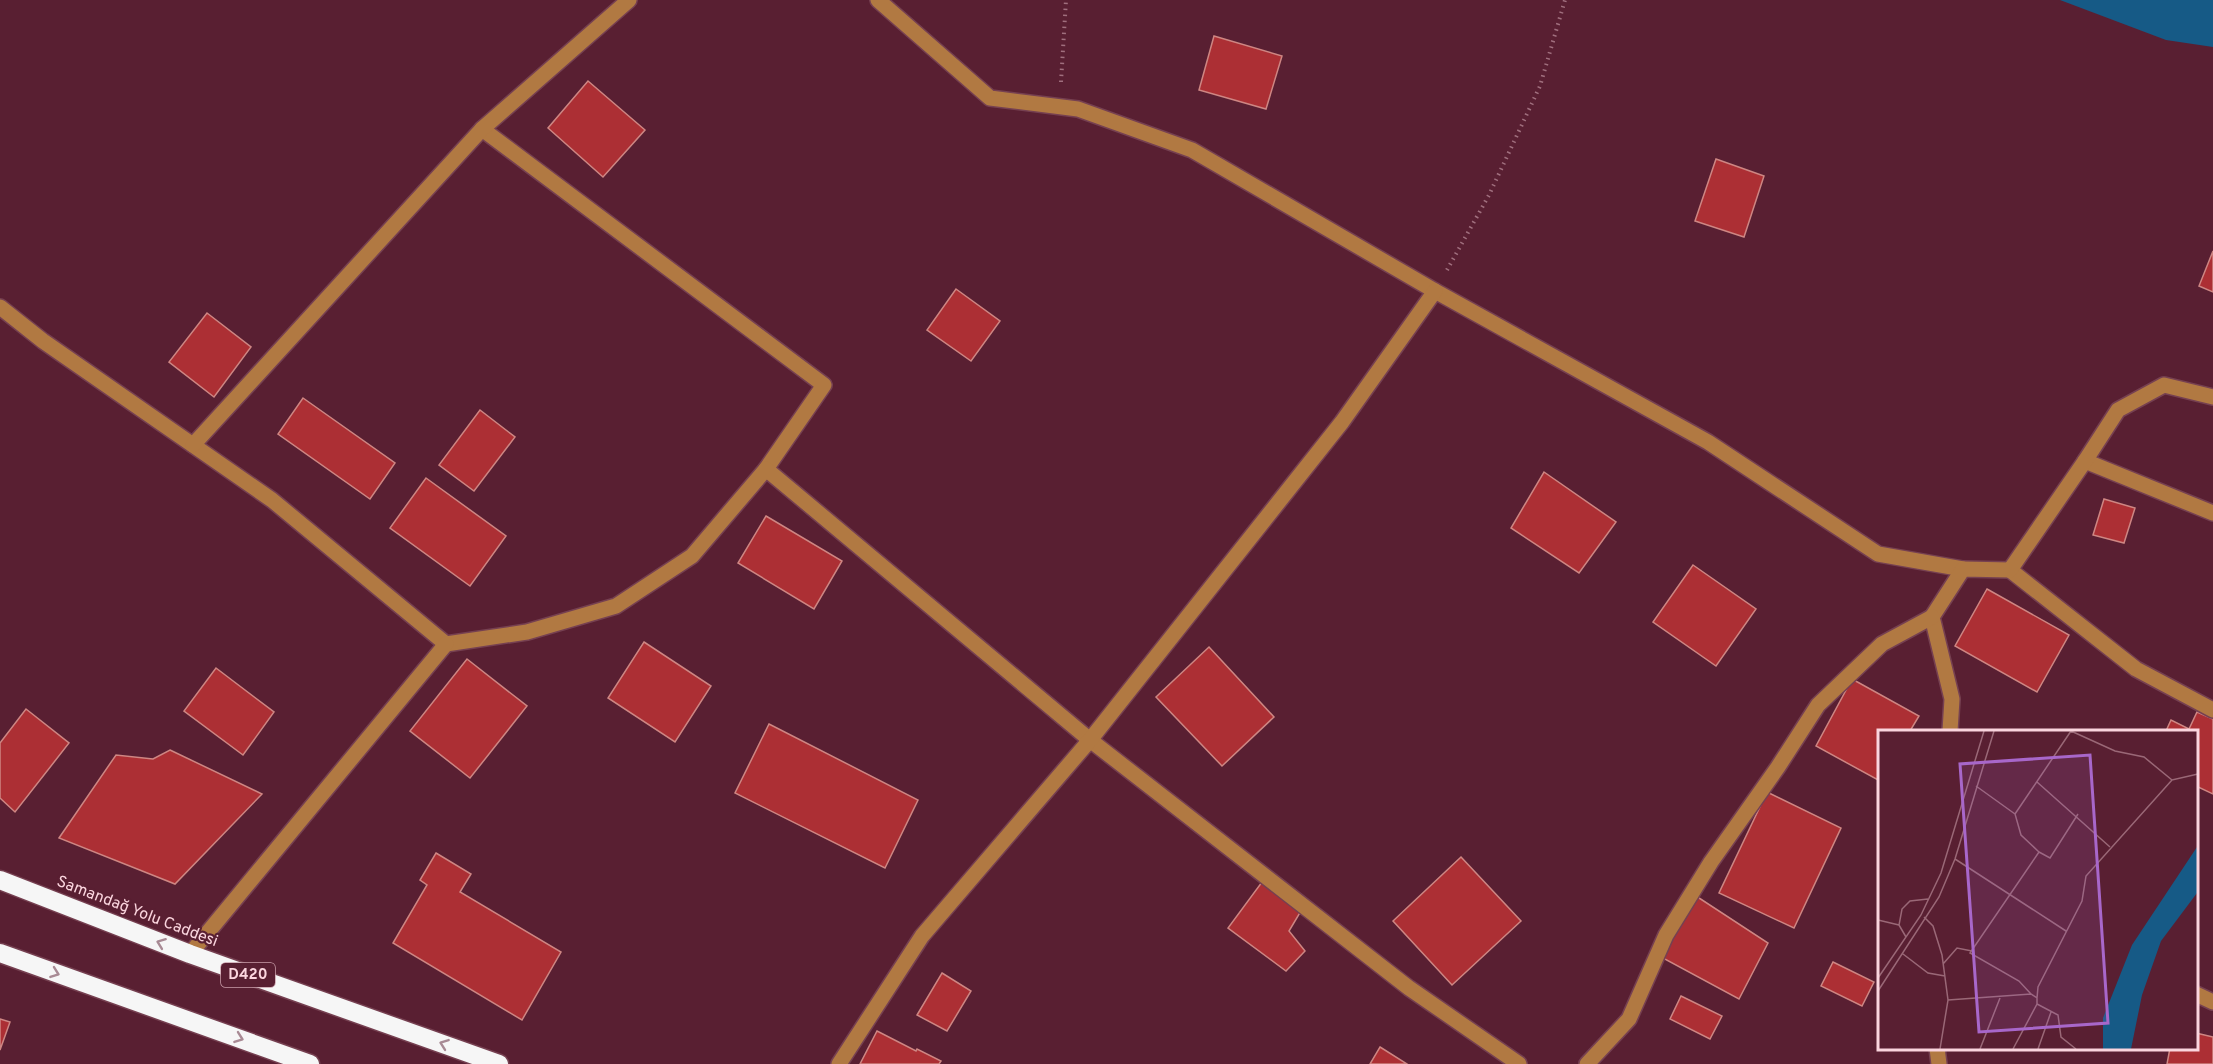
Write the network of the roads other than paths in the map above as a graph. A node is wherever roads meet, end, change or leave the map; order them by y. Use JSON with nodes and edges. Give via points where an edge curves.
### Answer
{"nodes":[{"id":1,"x":629,"y":0,"type":"edge"},
{"id":2,"x":878,"y":0,"type":"edge"},
{"id":3,"x":482,"y":129,"type":"junction"},
{"id":4,"x":1435,"y":291,"type":"junction"},
{"id":5,"x":0,"y":307,"type":"edge"},
{"id":6,"x":2213,"y":397,"type":"edge"},
{"id":7,"x":193,"y":445,"type":"junction"},
{"id":8,"x":2085,"y":461,"type":"junction"},
{"id":9,"x":766,"y":469,"type":"junction"},
{"id":10,"x":2213,"y":513,"type":"edge"},
{"id":11,"x":1963,"y":569,"type":"junction"},
{"id":12,"x":2010,"y":570,"type":"junction"},
{"id":13,"x":1932,"y":617,"type":"junction"},
{"id":14,"x":446,"y":644,"type":"junction"},
{"id":15,"x":2213,"y":710,"type":"edge"},
{"id":16,"x":1950,"y":730,"type":"edge"},
{"id":17,"x":1090,"y":740,"type":"junction"},
{"id":18,"x":0,"y":880,"type":"edge"},
{"id":19,"x":0,"y":953,"type":"edge"},
{"id":20,"x":190,"y":954,"type":"junction"},
{"id":21,"x":2198,"y":995,"type":"edge"},
{"id":22,"x":2213,"y":1002,"type":"edge"},
{"id":23,"x":1937,"y":1049,"type":"edge"},
{"id":24,"x":310,"y":1064,"type":"edge"},
{"id":25,"x":499,"y":1064,"type":"edge"},
{"id":26,"x":838,"y":1064,"type":"edge"},
{"id":27,"x":1519,"y":1064,"type":"edge"},
{"id":28,"x":1587,"y":1064,"type":"edge"},
{"id":29,"x":1939,"y":1064,"type":"edge"}],
"edges":[{"from":1,"to":3,"type":"street"},
{"from":2,"to":4,"type":"street","via":[[990,98],[1078,109],[1192,150]]},
{"from":3,"to":7,"type":"street"},
{"from":3,"to":9,"type":"street","via":[[824,385]]},
{"from":4,"to":11,"type":"street","via":[[1708,442],[1878,554]]},
{"from":4,"to":17,"type":"street","via":[[1342,422]]},
{"from":5,"to":7,"type":"street"},
{"from":6,"to":8,"type":"street","via":[[2164,385],[2118,410]]},
{"from":7,"to":14,"type":"street","via":[[272,500]]},
{"from":8,"to":10,"type":"street"},
{"from":8,"to":12,"type":"street"},
{"from":9,"to":14,"type":"street","via":[[692,556],[616,606],[526,632]]},
{"from":9,"to":17,"type":"street"},
{"from":11,"to":12,"type":"street"},
{"from":11,"to":13,"type":"street"},
{"from":12,"to":15,"type":"street","via":[[2136,669]]},
{"from":13,"to":16,"type":"street","via":[[1952,699]]},
{"from":13,"to":28,"type":"street","via":[[1882,644],[1818,705],[1666,935],[1629,1018]]},
{"from":14,"to":20,"type":"street"},
{"from":17,"to":26,"type":"street","via":[[922,936]]},
{"from":17,"to":27,"type":"street","via":[[1409,988]]},
{"from":20,"to":18,"type":"highway","name":"Samandağ Yolu Caddesi","number":"D420","one_way":true},
{"from":19,"to":24,"type":"highway","one_way":true},
{"from":25,"to":20,"type":"highway","name":"Samandağ Yolu Caddesi","number":"D420","one_way":true},
{"from":21,"to":22,"type":"street"},
{"from":23,"to":29,"type":"street"}]}
